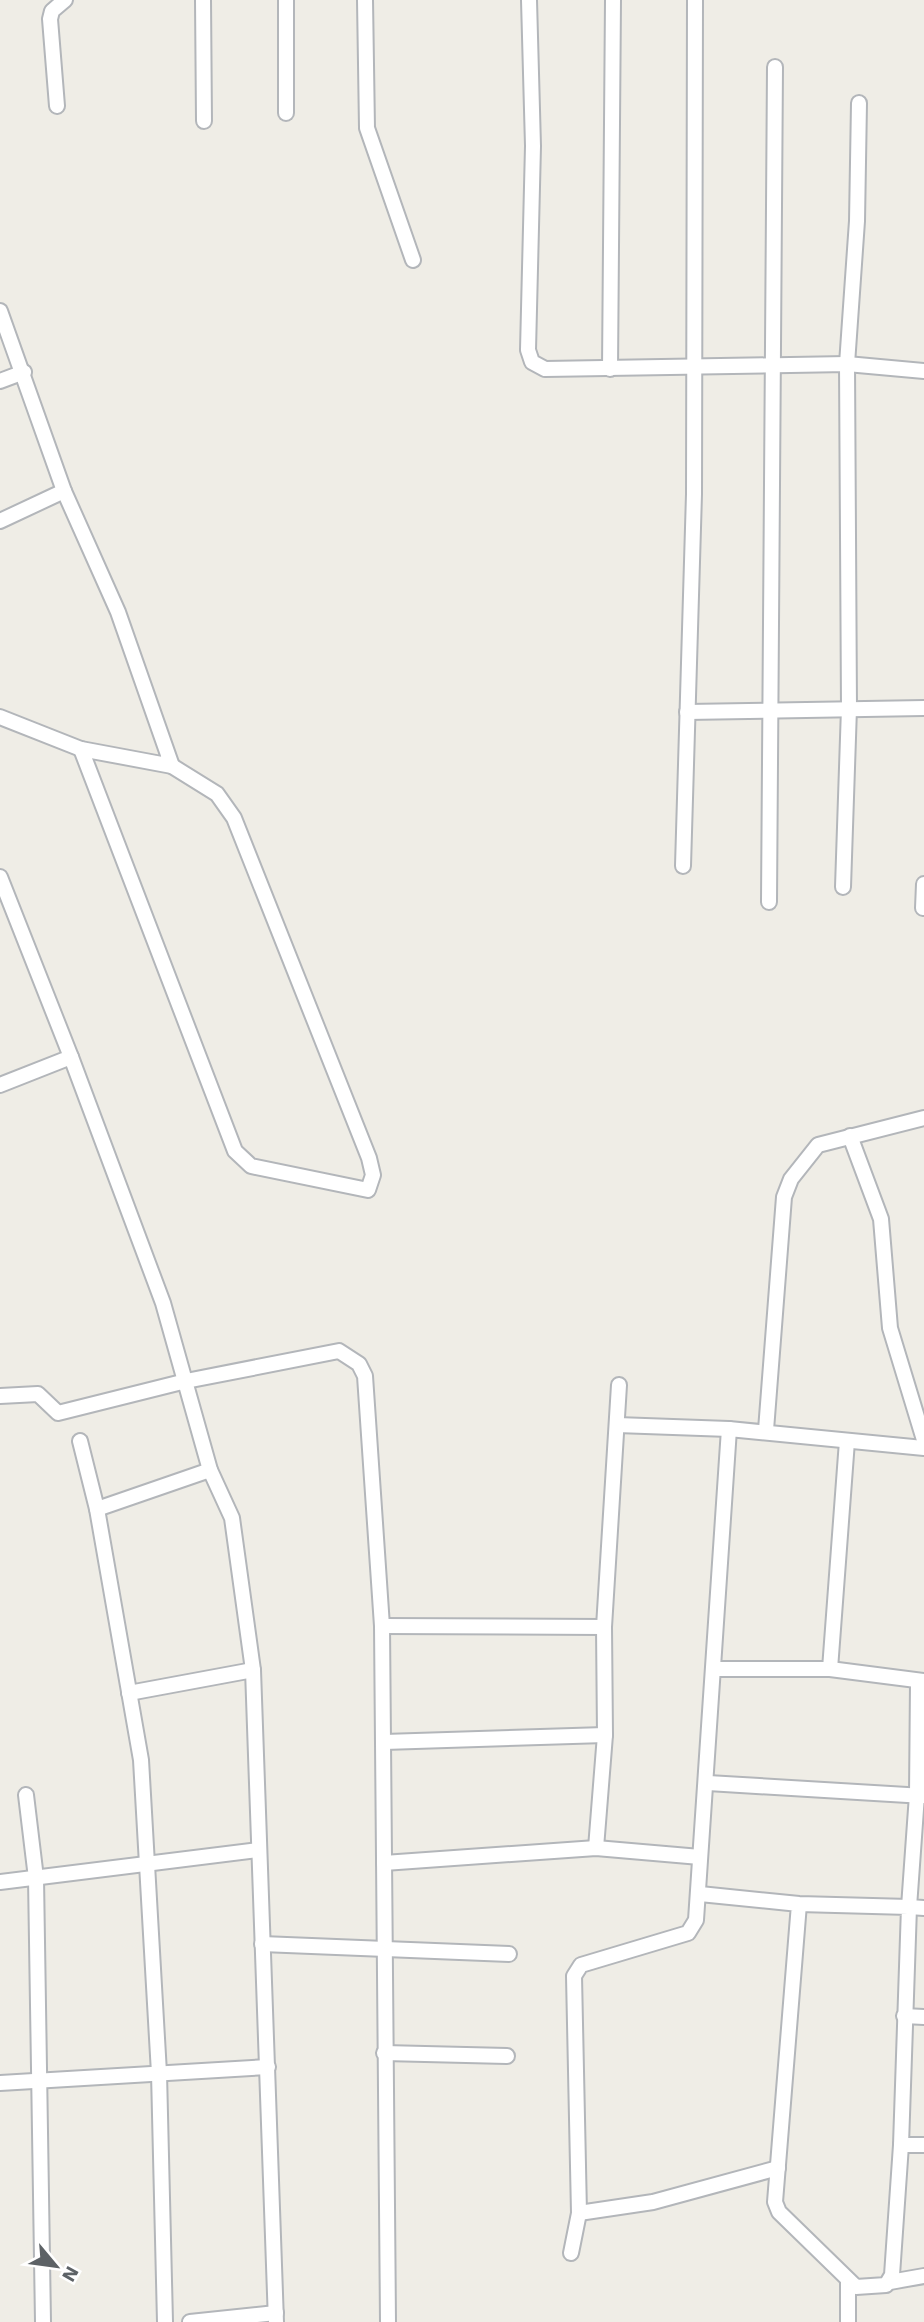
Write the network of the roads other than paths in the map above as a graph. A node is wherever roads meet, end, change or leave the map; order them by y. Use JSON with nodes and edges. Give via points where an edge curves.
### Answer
{"nodes":[{"id":1,"x":65,"y":0,"type":"edge"},
{"id":2,"x":203,"y":0,"type":"edge"},
{"id":3,"x":286,"y":0,"type":"edge"},
{"id":4,"x":365,"y":0,"type":"edge"},
{"id":5,"x":529,"y":0,"type":"edge"},
{"id":6,"x":613,"y":0,"type":"edge"},
{"id":7,"x":695,"y":0,"type":"edge"},
{"id":8,"x":775,"y":67,"type":"dead end"},
{"id":9,"x":859,"y":103,"type":"dead end"},
{"id":10,"x":57,"y":106,"type":"dead end"},
{"id":11,"x":286,"y":113,"type":"dead end"},
{"id":12,"x":204,"y":121,"type":"dead end"},
{"id":13,"x":413,"y":260,"type":"dead end"},
{"id":14,"x":0,"y":310,"type":"edge"},
{"id":15,"x":847,"y":364,"type":"junction"},
{"id":16,"x":693,"y":367,"type":"junction"},
{"id":17,"x":774,"y":368,"type":"junction"},
{"id":18,"x":610,"y":369,"type":"junction"},
{"id":19,"x":924,"y":371,"type":"edge"},
{"id":20,"x":24,"y":372,"type":"junction"},
{"id":21,"x":0,"y":381,"type":"edge"},
{"id":22,"x":64,"y":491,"type":"junction"},
{"id":23,"x":0,"y":520,"type":"edge"},
{"id":24,"x":849,"y":708,"type":"junction"},
{"id":25,"x":924,"y":708,"type":"edge"},
{"id":26,"x":772,"y":709,"type":"junction"},
{"id":27,"x":687,"y":712,"type":"junction"},
{"id":28,"x":0,"y":717,"type":"edge"},
{"id":29,"x":81,"y":749,"type":"junction"},
{"id":30,"x":172,"y":766,"type":"junction"},
{"id":31,"x":683,"y":866,"type":"dead end"},
{"id":32,"x":0,"y":877,"type":"edge"},
{"id":33,"x":924,"y":884,"type":"edge"},
{"id":34,"x":843,"y":887,"type":"dead end"},
{"id":35,"x":769,"y":902,"type":"dead end"},
{"id":36,"x":923,"y":908,"type":"edge"},
{"id":37,"x":71,"y":1057,"type":"junction"},
{"id":38,"x":0,"y":1084,"type":"edge"},
{"id":39,"x":924,"y":1118,"type":"edge"},
{"id":40,"x":850,"y":1136,"type":"junction"},
{"id":41,"x":186,"y":1381,"type":"junction"},
{"id":42,"x":619,"y":1385,"type":"dead end"},
{"id":43,"x":0,"y":1396,"type":"edge"},
{"id":44,"x":617,"y":1425,"type":"junction"},
{"id":45,"x":729,"y":1429,"type":"junction"},
{"id":46,"x":766,"y":1430,"type":"junction"},
{"id":47,"x":924,"y":1440,"type":"edge"},
{"id":48,"x":80,"y":1441,"type":"dead end"},
{"id":49,"x":847,"y":1441,"type":"junction"},
{"id":50,"x":924,"y":1448,"type":"edge"},
{"id":51,"x":210,"y":1470,"type":"junction"},
{"id":52,"x":97,"y":1509,"type":"junction"},
{"id":53,"x":382,"y":1626,"type":"junction"},
{"id":54,"x":604,"y":1627,"type":"junction"},
{"id":55,"x":715,"y":1669,"type":"junction"},
{"id":56,"x":830,"y":1669,"type":"junction"},
{"id":57,"x":253,"y":1670,"type":"junction"},
{"id":58,"x":921,"y":1682,"type":"edge"},
{"id":59,"x":129,"y":1693,"type":"junction"},
{"id":60,"x":605,"y":1735,"type":"junction"},
{"id":61,"x":384,"y":1742,"type":"junction"},
{"id":62,"x":708,"y":1783,"type":"junction"},
{"id":63,"x":26,"y":1795,"type":"dead end"},
{"id":64,"x":920,"y":1796,"type":"edge"},
{"id":65,"x":596,"y":1848,"type":"junction"},
{"id":66,"x":258,"y":1850,"type":"junction"},
{"id":67,"x":700,"y":1857,"type":"junction"},
{"id":68,"x":384,"y":1863,"type":"junction"},
{"id":69,"x":148,"y":1866,"type":"junction"},
{"id":70,"x":36,"y":1878,"type":"junction"},
{"id":71,"x":0,"y":1882,"type":"edge"},
{"id":72,"x":700,"y":1894,"type":"junction"},
{"id":73,"x":799,"y":1904,"type":"junction"},
{"id":74,"x":916,"y":1908,"type":"edge"},
{"id":75,"x":262,"y":1944,"type":"junction"},
{"id":76,"x":383,"y":1947,"type":"junction"},
{"id":77,"x":509,"y":1954,"type":"dead end"},
{"id":78,"x":904,"y":2016,"type":"junction"},
{"id":79,"x":924,"y":2017,"type":"edge"},
{"id":80,"x":384,"y":2053,"type":"junction"},
{"id":81,"x":507,"y":2056,"type":"dead end"},
{"id":82,"x":268,"y":2067,"type":"junction"},
{"id":83,"x":159,"y":2073,"type":"junction"},
{"id":84,"x":40,"y":2081,"type":"junction"},
{"id":85,"x":0,"y":2083,"type":"edge"},
{"id":86,"x":924,"y":2145,"type":"edge"},
{"id":87,"x":901,"y":2146,"type":"junction"},
{"id":88,"x":778,"y":2168,"type":"junction"},
{"id":89,"x":579,"y":2213,"type":"junction"},
{"id":90,"x":571,"y":2253,"type":"dead end"},
{"id":91,"x":924,"y":2276,"type":"edge"},
{"id":92,"x":848,"y":2281,"type":"junction"},
{"id":93,"x":890,"y":2282,"type":"junction"},
{"id":94,"x":276,"y":2318,"type":"edge"},
{"id":95,"x":43,"y":2322,"type":"edge"},
{"id":96,"x":165,"y":2322,"type":"edge"},
{"id":97,"x":190,"y":2322,"type":"edge"},
{"id":98,"x":388,"y":2322,"type":"edge"},
{"id":99,"x":848,"y":2322,"type":"edge"}],
"edges":[{"from":1,"to":10,"type":"street","via":[[52,10],[50,19]]},
{"from":2,"to":12,"type":"street"},
{"from":3,"to":11,"type":"street"},
{"from":4,"to":13,"type":"street","via":[[367,128]]},
{"from":5,"to":18,"type":"street","via":[[533,146],[528,350],[532,362],[545,369]]},
{"from":6,"to":18,"type":"street"},
{"from":7,"to":16,"type":"street"},
{"from":8,"to":17,"type":"street"},
{"from":9,"to":15,"type":"street"},
{"from":14,"to":20,"type":"street"},
{"from":15,"to":17,"type":"street"},
{"from":15,"to":19,"type":"street"},
{"from":15,"to":24,"type":"street"},
{"from":16,"to":17,"type":"street"},
{"from":16,"to":18,"type":"street"},
{"from":16,"to":27,"type":"street"},
{"from":17,"to":26,"type":"street"},
{"from":20,"to":21,"type":"street"},
{"from":20,"to":22,"type":"street"},
{"from":22,"to":23,"type":"street"},
{"from":22,"to":30,"type":"street","via":[[118,612]]},
{"from":24,"to":25,"type":"street"},
{"from":24,"to":26,"type":"street"},
{"from":24,"to":34,"type":"street"},
{"from":26,"to":27,"type":"street"},
{"from":26,"to":35,"type":"street"},
{"from":27,"to":31,"type":"street"},
{"from":28,"to":29,"type":"street"},
{"from":29,"to":30,"type":"street"},
{"from":29,"to":30,"type":"street","via":[[235,1151],[251,1166],[368,1190],[373,1175],[369,1158],[234,818],[217,794]]},
{"from":32,"to":37,"type":"street"},
{"from":33,"to":36,"type":"street"},
{"from":37,"to":38,"type":"street"},
{"from":37,"to":41,"type":"street","via":[[163,1303]]},
{"from":39,"to":40,"type":"street"},
{"from":40,"to":46,"type":"street","via":[[818,1146],[791,1179],[784,1197]]},
{"from":40,"to":47,"type":"street","via":[[881,1219],[890,1328]]},
{"from":41,"to":43,"type":"street","via":[[58,1413],[38,1394]]},
{"from":41,"to":51,"type":"street"},
{"from":41,"to":53,"type":"street","via":[[339,1352],[359,1364],[365,1376]]},
{"from":42,"to":44,"type":"street"},
{"from":44,"to":45,"type":"street"},
{"from":44,"to":54,"type":"street"},
{"from":45,"to":46,"type":"street"},
{"from":45,"to":55,"type":"street"},
{"from":46,"to":49,"type":"street"},
{"from":48,"to":52,"type":"street"},
{"from":49,"to":50,"type":"street"},
{"from":49,"to":56,"type":"street"},
{"from":51,"to":52,"type":"street"},
{"from":51,"to":57,"type":"street","via":[[232,1518]]},
{"from":52,"to":59,"type":"street"},
{"from":53,"to":54,"type":"street"},
{"from":53,"to":61,"type":"street"},
{"from":54,"to":60,"type":"street"},
{"from":55,"to":56,"type":"street"},
{"from":55,"to":62,"type":"street"},
{"from":56,"to":58,"type":"street"},
{"from":57,"to":59,"type":"street"},
{"from":57,"to":66,"type":"street"},
{"from":58,"to":64,"type":"street"},
{"from":59,"to":69,"type":"street","via":[[141,1760]]},
{"from":60,"to":61,"type":"street"},
{"from":60,"to":65,"type":"street"},
{"from":61,"to":68,"type":"street"},
{"from":62,"to":64,"type":"street"},
{"from":62,"to":67,"type":"street"},
{"from":63,"to":70,"type":"street"},
{"from":64,"to":74,"type":"street"},
{"from":65,"to":67,"type":"street"},
{"from":65,"to":68,"type":"street"},
{"from":66,"to":69,"type":"street"},
{"from":66,"to":75,"type":"street"},
{"from":67,"to":72,"type":"street"},
{"from":68,"to":76,"type":"street"},
{"from":69,"to":70,"type":"street"},
{"from":69,"to":83,"type":"street"},
{"from":70,"to":71,"type":"street"},
{"from":70,"to":84,"type":"street"},
{"from":72,"to":73,"type":"street"},
{"from":72,"to":89,"type":"street","via":[[696,1920],[688,1933],[581,1965],[574,1976]]},
{"from":73,"to":74,"type":"street"},
{"from":73,"to":88,"type":"street"},
{"from":74,"to":78,"type":"street"},
{"from":75,"to":76,"type":"street"},
{"from":75,"to":82,"type":"street"},
{"from":76,"to":77,"type":"street"},
{"from":76,"to":80,"type":"street"},
{"from":78,"to":79,"type":"street"},
{"from":78,"to":87,"type":"street"},
{"from":80,"to":81,"type":"street"},
{"from":80,"to":98,"type":"street"},
{"from":82,"to":83,"type":"street"},
{"from":82,"to":94,"type":"street"},
{"from":83,"to":84,"type":"street"},
{"from":83,"to":96,"type":"street"},
{"from":84,"to":85,"type":"street"},
{"from":84,"to":95,"type":"street"},
{"from":86,"to":87,"type":"street"},
{"from":87,"to":93,"type":"street"},
{"from":88,"to":89,"type":"street","via":[[653,2202]]},
{"from":88,"to":92,"type":"street","via":[[775,2202],[779,2212]]},
{"from":89,"to":90,"type":"street"},
{"from":91,"to":93,"type":"street"},
{"from":92,"to":93,"type":"street","via":[[861,2288]]},
{"from":92,"to":99,"type":"street"},
{"from":94,"to":97,"type":"street"}]}
